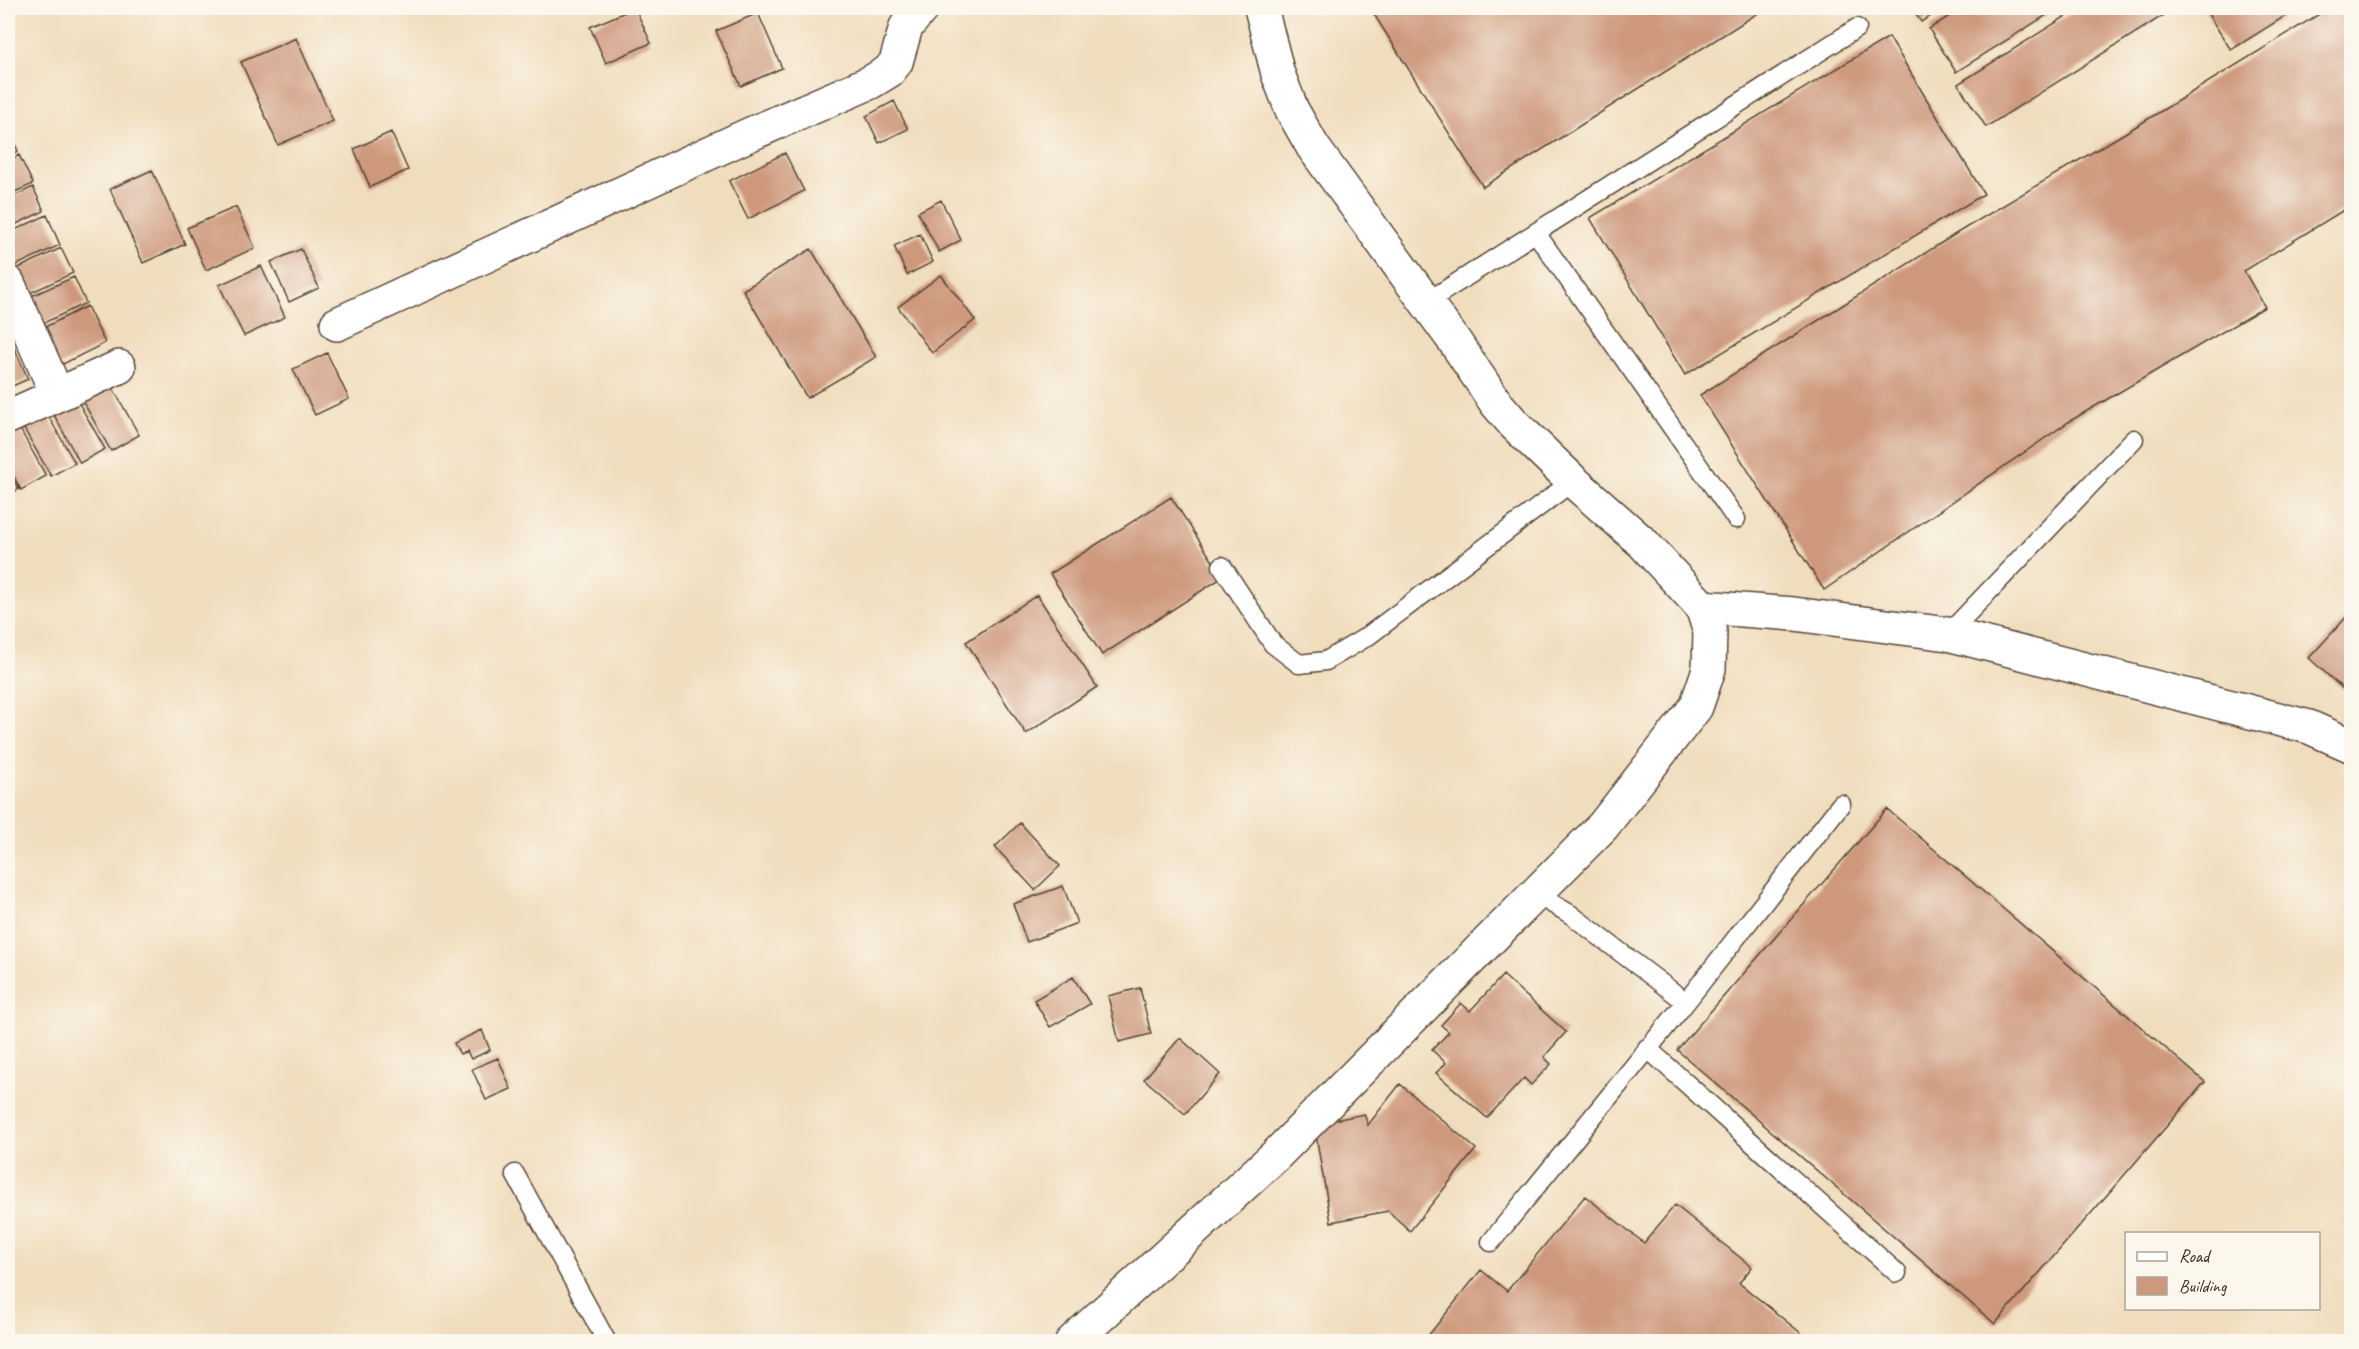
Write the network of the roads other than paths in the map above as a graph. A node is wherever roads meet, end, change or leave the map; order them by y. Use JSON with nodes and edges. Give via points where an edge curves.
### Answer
{"nodes":[{"id":1,"x":922,"y":8,"type":"edge"},
{"id":2,"x":1261,"y":8,"type":"edge"},
{"id":3,"x":1857,"y":28,"type":"dead end"},
{"id":4,"x":1536,"y":233,"type":"junction"},
{"id":5,"x":8,"y":283,"type":"edge"},
{"id":6,"x":1425,"y":303,"type":"junction"},
{"id":7,"x":337,"y":324,"type":"dead end"},
{"id":8,"x":119,"y":367,"type":"dead end"},
{"id":9,"x":57,"y":394,"type":"junction"},
{"id":10,"x":8,"y":417,"type":"edge"},
{"id":11,"x":2134,"y":439,"type":"dead end"},
{"id":12,"x":1573,"y":481,"type":"junction"},
{"id":13,"x":1736,"y":519,"type":"dead end"},
{"id":14,"x":1222,"y":566,"type":"dead end"},
{"id":15,"x":1702,"y":607,"type":"junction"},
{"id":16,"x":1948,"y":634,"type":"junction"},
{"id":17,"x":2352,"y":747,"type":"edge"},
{"id":18,"x":1841,"y":804,"type":"dead end"},
{"id":19,"x":1534,"y":893,"type":"junction"},
{"id":20,"x":1686,"y":1002,"type":"junction"},
{"id":21,"x":1647,"y":1048,"type":"junction"},
{"id":22,"x":515,"y":1174,"type":"dead end"},
{"id":23,"x":1491,"y":1242,"type":"dead end"},
{"id":24,"x":1897,"y":1273,"type":"dead end"},
{"id":25,"x":607,"y":1341,"type":"edge"},
{"id":26,"x":1072,"y":1341,"type":"edge"}],
"edges":[{"from":1,"to":7,"type":"street","via":[[906,27],[896,62],[871,82]]},
{"from":2,"to":6,"type":"street","via":[[1292,110],[1313,147]]},
{"from":3,"to":4,"type":"lane"},
{"from":4,"to":6,"type":"lane"},
{"from":4,"to":13,"type":"lane"},
{"from":5,"to":9,"type":"street"},
{"from":6,"to":12,"type":"street","via":[[1496,404]]},
{"from":8,"to":9,"type":"street"},
{"from":9,"to":10,"type":"street"},
{"from":11,"to":16,"type":"lane"},
{"from":12,"to":14,"type":"lane","via":[[1368,636],[1326,661],[1299,664],[1273,644]]},
{"from":12,"to":15,"type":"street","via":[[1643,543]]},
{"from":15,"to":16,"type":"street","via":[[1794,614]]},
{"from":15,"to":19,"type":"street","via":[[1710,632],[1709,669],[1696,707],[1603,826]]},
{"from":16,"to":17,"type":"street","via":[[2308,727]]},
{"from":18,"to":20,"type":"lane"},
{"from":19,"to":20,"type":"lane","via":[[1570,914]]},
{"from":19,"to":26,"type":"street","via":[[1275,1156]]},
{"from":20,"to":21,"type":"lane"},
{"from":21,"to":23,"type":"lane"},
{"from":21,"to":24,"type":"lane"},
{"from":22,"to":25,"type":"lane"}]}
